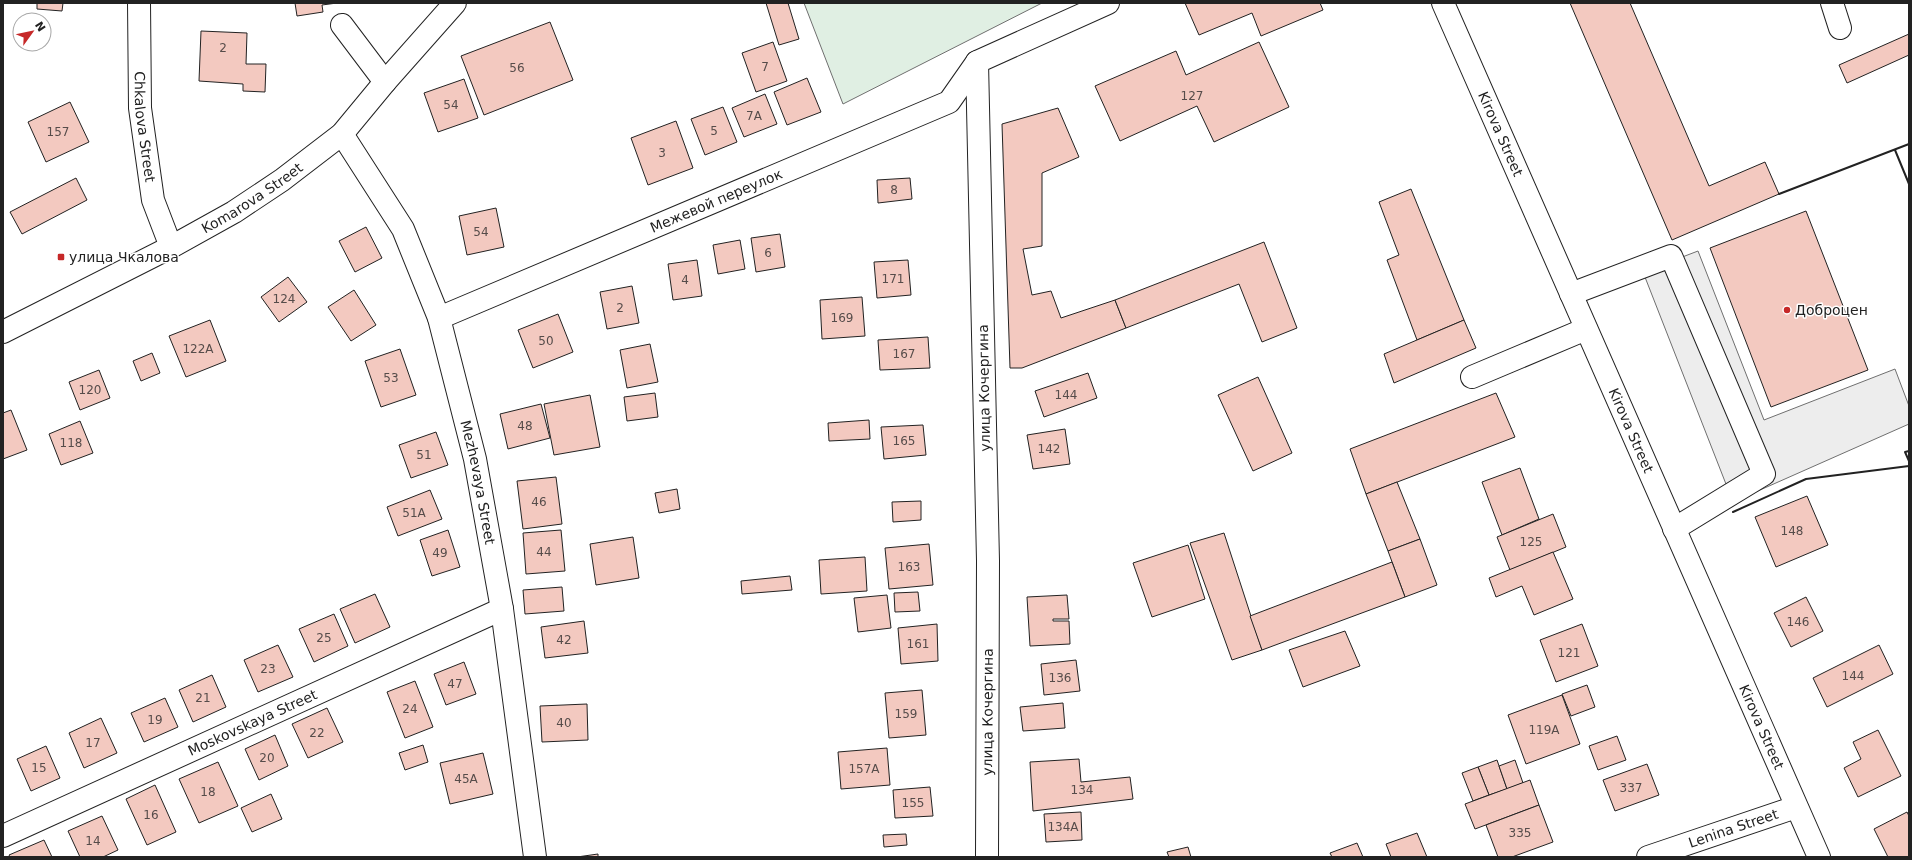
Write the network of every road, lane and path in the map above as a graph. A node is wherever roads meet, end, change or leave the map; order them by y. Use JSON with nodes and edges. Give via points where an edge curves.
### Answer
{"nodes":[{"id":1,"x":139,"y":3,"type":"edge"},
{"id":2,"x":455,"y":3,"type":"edge"},
{"id":3,"x":1108,"y":3,"type":"edge"},
{"id":4,"x":1443,"y":3,"type":"edge"},
{"id":5,"x":1832,"y":3,"type":"edge"},
{"id":6,"x":342,"y":25,"type":"dead end"},
{"id":7,"x":1840,"y":28,"type":"dead end"},
{"id":8,"x":977,"y":62,"type":"junction"},
{"id":9,"x":385,"y":82,"type":"junction"},
{"id":10,"x":342,"y":134,"type":"junction"},
{"id":11,"x":171,"y":247,"type":"junction"},
{"id":12,"x":1571,"y":294,"type":"junction"},
{"id":13,"x":439,"y":318,"type":"junction"},
{"id":14,"x":1586,"y":329,"type":"junction"},
{"id":15,"x":3,"y":332,"type":"edge"},
{"id":16,"x":1472,"y":377,"type":"dead end"},
{"id":17,"x":1674,"y":529,"type":"junction"},
{"id":18,"x":502,"y":609,"type":"junction"},
{"id":19,"x":1796,"y":807,"type":"junction"},
{"id":20,"x":3,"y":836,"type":"edge"},
{"id":21,"x":535,"y":857,"type":"edge"},
{"id":22,"x":987,"y":857,"type":"edge"},
{"id":23,"x":1648,"y":857,"type":"edge"},
{"id":24,"x":1819,"y":857,"type":"edge"}],
"edges":[{"from":1,"to":11,"type":"street","name":"Chkalova Street","via":[[140,108],[153,200]]},
{"from":2,"to":9,"type":"street","name":"Komarova Street"},
{"from":3,"to":8,"type":"street"},
{"from":4,"to":12,"type":"street","name":"Kirova Street"},
{"from":5,"to":7,"type":"street"},
{"from":6,"to":9,"type":"street"},
{"from":8,"to":13,"type":"street","name":"Межевой переулок","via":[[949,102]]},
{"from":8,"to":22,"type":"street","name":"улица Кочергина","via":[[988,561]]},
{"from":9,"to":10,"type":"street","name":"Komarova Street"},
{"from":10,"to":11,"type":"street","name":"Komarova Street","via":[[282,180],[234,212]]},
{"from":10,"to":13,"type":"street","name":"Mezhevaya Street","via":[[403,229]]},
{"from":11,"to":15,"type":"street","name":"Komarova Street"},
{"from":12,"to":14,"type":"street","name":"Kirova Street"},
{"from":12,"to":17,"type":"street","via":[[1671,256],[1764,474]]},
{"from":13,"to":18,"type":"street","name":"Mezhevaya Street","via":[[475,459]]},
{"from":14,"to":16,"type":"street"},
{"from":14,"to":17,"type":"street","name":"Kirova Street"},
{"from":17,"to":19,"type":"street","name":"Kirova Street"},
{"from":18,"to":20,"type":"street","name":"Moskovskaya Street"},
{"from":18,"to":21,"type":"street","name":"Mezhevaya Street"},
{"from":19,"to":23,"type":"street","name":"Lenina Street"},
{"from":19,"to":24,"type":"street","name":"Kirova Street"}]}
